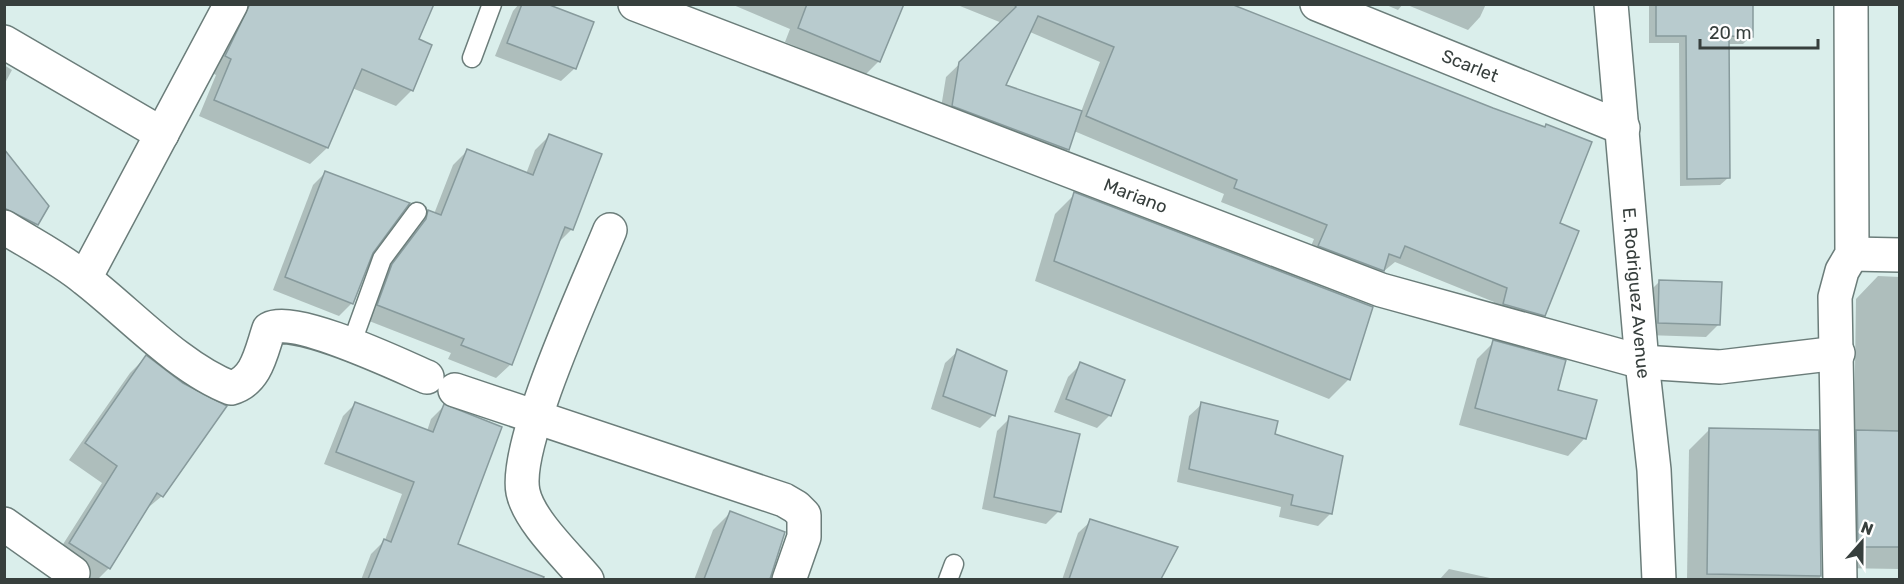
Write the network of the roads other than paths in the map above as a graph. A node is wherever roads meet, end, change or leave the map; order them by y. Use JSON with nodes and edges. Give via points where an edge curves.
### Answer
{"nodes":[{"id":1,"x":231,"y":4,"type":"edge"},
{"id":2,"x":492,"y":4,"type":"edge"},
{"id":3,"x":635,"y":4,"type":"edge"},
{"id":4,"x":1317,"y":4,"type":"edge"},
{"id":5,"x":1611,"y":4,"type":"edge"},
{"id":6,"x":1851,"y":4,"type":"edge"},
{"id":7,"x":4,"y":42,"type":"edge"},
{"id":8,"x":471,"y":58,"type":"dead end"},
{"id":9,"x":1623,"y":128,"type":"junction"},
{"id":10,"x":162,"y":134,"type":"junction"},
{"id":11,"x":417,"y":212,"type":"dead end"},
{"id":12,"x":4,"y":227,"type":"edge"},
{"id":13,"x":610,"y":230,"type":"dead end"},
{"id":14,"x":1852,"y":254,"type":"junction"},
{"id":15,"x":1899,"y":255,"type":"edge"},
{"id":16,"x":85,"y":278,"type":"junction"},
{"id":17,"x":351,"y":345,"type":"junction"},
{"id":18,"x":1838,"y":352,"type":"junction"},
{"id":19,"x":1642,"y":362,"type":"junction"},
{"id":20,"x":536,"y":415,"type":"junction"},
{"id":21,"x":4,"y":524,"type":"edge"},
{"id":22,"x":74,"y":573,"type":"dead end"},
{"id":23,"x":587,"y":579,"type":"edge"},
{"id":24,"x":789,"y":579,"type":"edge"},
{"id":25,"x":1659,"y":579,"type":"edge"},
{"id":26,"x":1840,"y":579,"type":"edge"}],
"edges":[{"from":1,"to":10,"type":"street"},
{"from":2,"to":8,"type":"lane"},
{"from":3,"to":19,"type":"street","name":"Mariano","via":[[1381,290]]},
{"from":4,"to":9,"type":"street","name":"Scarlet"},
{"from":5,"to":9,"type":"street","name":"E. Rodriguez Avenue"},
{"from":6,"to":14,"type":"street"},
{"from":7,"to":10,"type":"street"},
{"from":9,"to":19,"type":"street","name":"E. Rodriguez Avenue"},
{"from":10,"to":16,"type":"street"},
{"from":11,"to":17,"type":"lane","via":[[382,260]]},
{"from":12,"to":16,"type":"street"},
{"from":13,"to":20,"type":"street"},
{"from":14,"to":15,"type":"street"},
{"from":14,"to":18,"type":"street","via":[[1842,271],[1835,297]]},
{"from":16,"to":17,"type":"street","via":[[136,325],[231,388],[252,375],[270,329],[276,326],[302,329]]},
{"from":17,"to":20,"type":"street","via":[[441,384]]},
{"from":18,"to":19,"type":"street","name":"Mariano","via":[[1720,367]]},
{"from":18,"to":26,"type":"street"},
{"from":19,"to":25,"type":"street","name":"E. Rodriguez Avenue","via":[[1654,470]]},
{"from":20,"to":23,"type":"street","via":[[522,469],[523,493],[534,517]]},
{"from":20,"to":24,"type":"street","via":[[784,500],[804,515],[804,537]]},
{"from":21,"to":22,"type":"street"}]}
